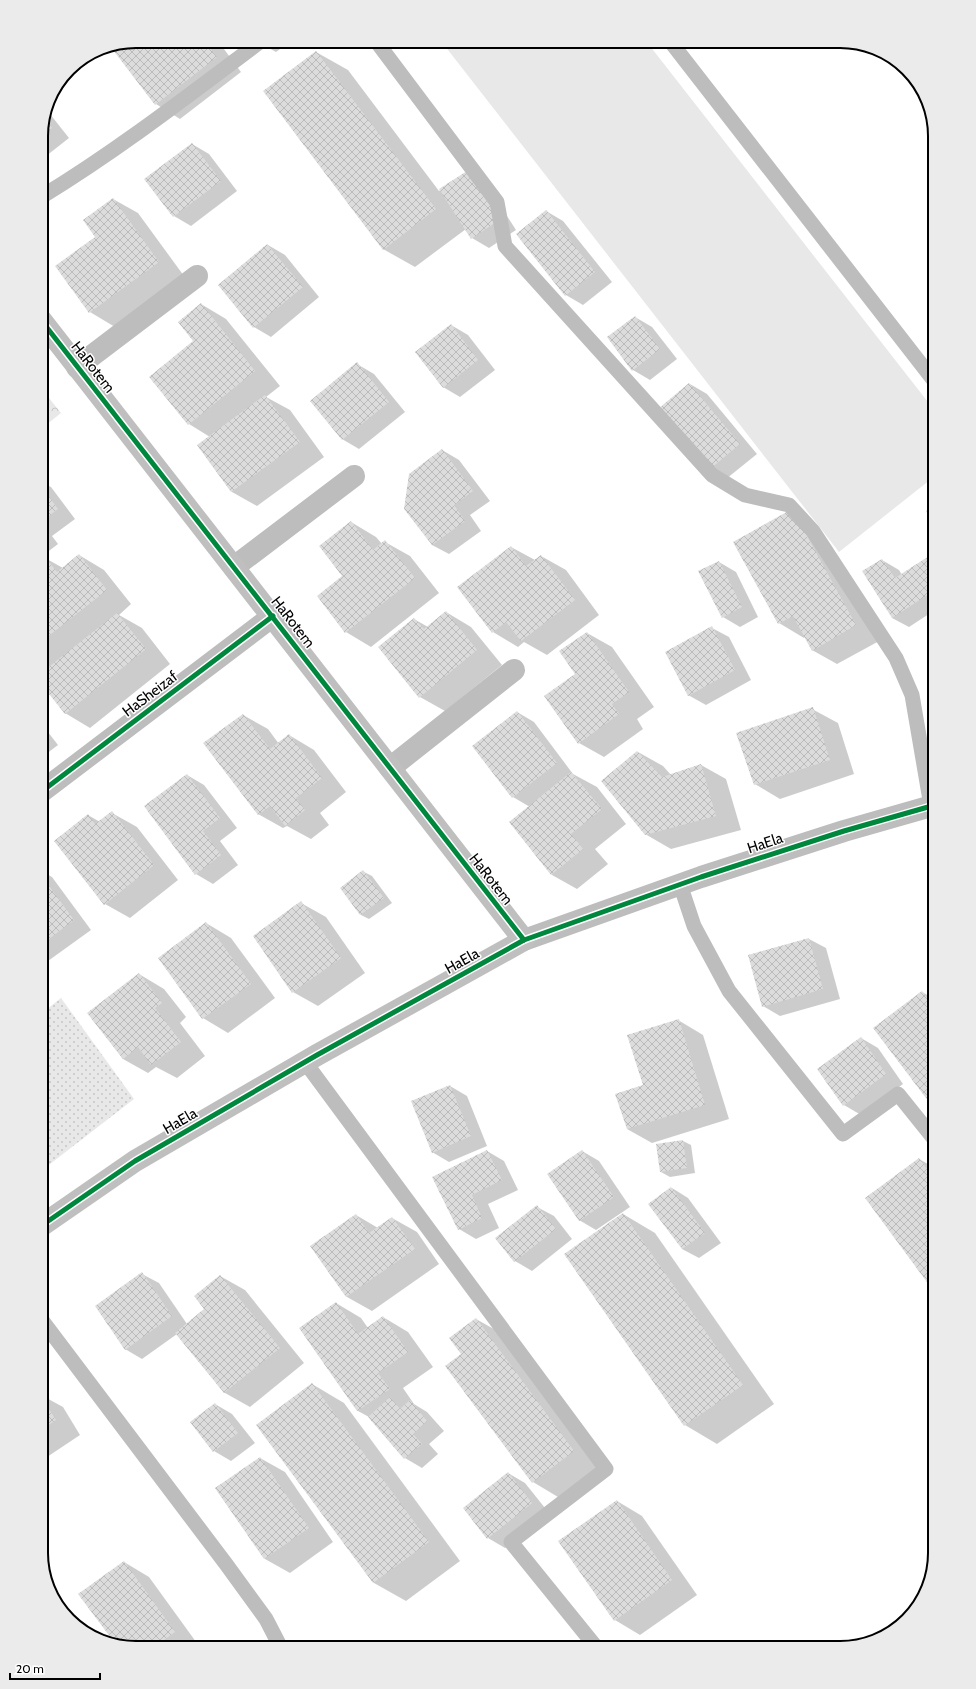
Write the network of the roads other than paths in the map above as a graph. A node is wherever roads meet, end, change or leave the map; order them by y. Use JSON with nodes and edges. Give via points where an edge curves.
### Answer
{"nodes":[{"id":1,"x":252,"y":48,"type":"edge"},
{"id":2,"x":381,"y":48,"type":"edge"},
{"id":3,"x":675,"y":48,"type":"edge"},
{"id":4,"x":48,"y":193,"type":"edge"},
{"id":5,"x":197,"y":276,"type":"dead end"},
{"id":6,"x":48,"y":329,"type":"edge"},
{"id":7,"x":77,"y":367,"type":"junction"},
{"id":8,"x":928,"y":373,"type":"edge"},
{"id":9,"x":354,"y":476,"type":"dead end"},
{"id":10,"x":234,"y":567,"type":"junction"},
{"id":11,"x":273,"y":616,"type":"junction"},
{"id":12,"x":514,"y":670,"type":"dead end"},
{"id":13,"x":390,"y":768,"type":"junction"},
{"id":14,"x":928,"y":780,"type":"edge"},
{"id":15,"x":48,"y":787,"type":"edge"},
{"id":16,"x":928,"y":807,"type":"edge"},
{"id":17,"x":680,"y":884,"type":"junction"},
{"id":18,"x":524,"y":940,"type":"junction"},
{"id":19,"x":305,"y":1062,"type":"junction"},
{"id":20,"x":928,"y":1131,"type":"edge"},
{"id":21,"x":48,"y":1221,"type":"edge"},
{"id":22,"x":48,"y":1328,"type":"edge"},
{"id":23,"x":277,"y":1641,"type":"edge"},
{"id":24,"x":591,"y":1641,"type":"edge"}],
"edges":[{"from":1,"to":4,"type":"lane","via":[[144,129]]},
{"from":2,"to":14,"type":"lane","via":[[497,202],[505,246],[712,475],[745,495],[789,505],[814,531],[896,658],[912,695]]},
{"from":3,"to":8,"type":"lane"},
{"from":5,"to":7,"type":"street"},
{"from":6,"to":7,"type":"street","name":"HaRotem"},
{"from":7,"to":10,"type":"street","name":"HaRotem"},
{"from":9,"to":10,"type":"street"},
{"from":10,"to":11,"type":"street","name":"HaRotem"},
{"from":11,"to":13,"type":"street","name":"HaRotem"},
{"from":11,"to":15,"type":"street","name":"HaSheizaf"},
{"from":12,"to":13,"type":"street"},
{"from":13,"to":18,"type":"street","name":"HaRotem"},
{"from":16,"to":17,"type":"street","name":"HaEla","via":[[844,831]]},
{"from":17,"to":18,"type":"street","name":"HaEla"},
{"from":17,"to":20,"type":"lane","via":[[694,926],[729,991],[843,1134],[898,1094]]},
{"from":18,"to":19,"type":"street","name":"HaEla"},
{"from":19,"to":21,"type":"street","name":"HaEla","via":[[135,1161]]},
{"from":19,"to":24,"type":"lane","via":[[606,1469],[510,1542]]},
{"from":22,"to":23,"type":"lane","via":[[226,1564],[266,1619]]}]}
